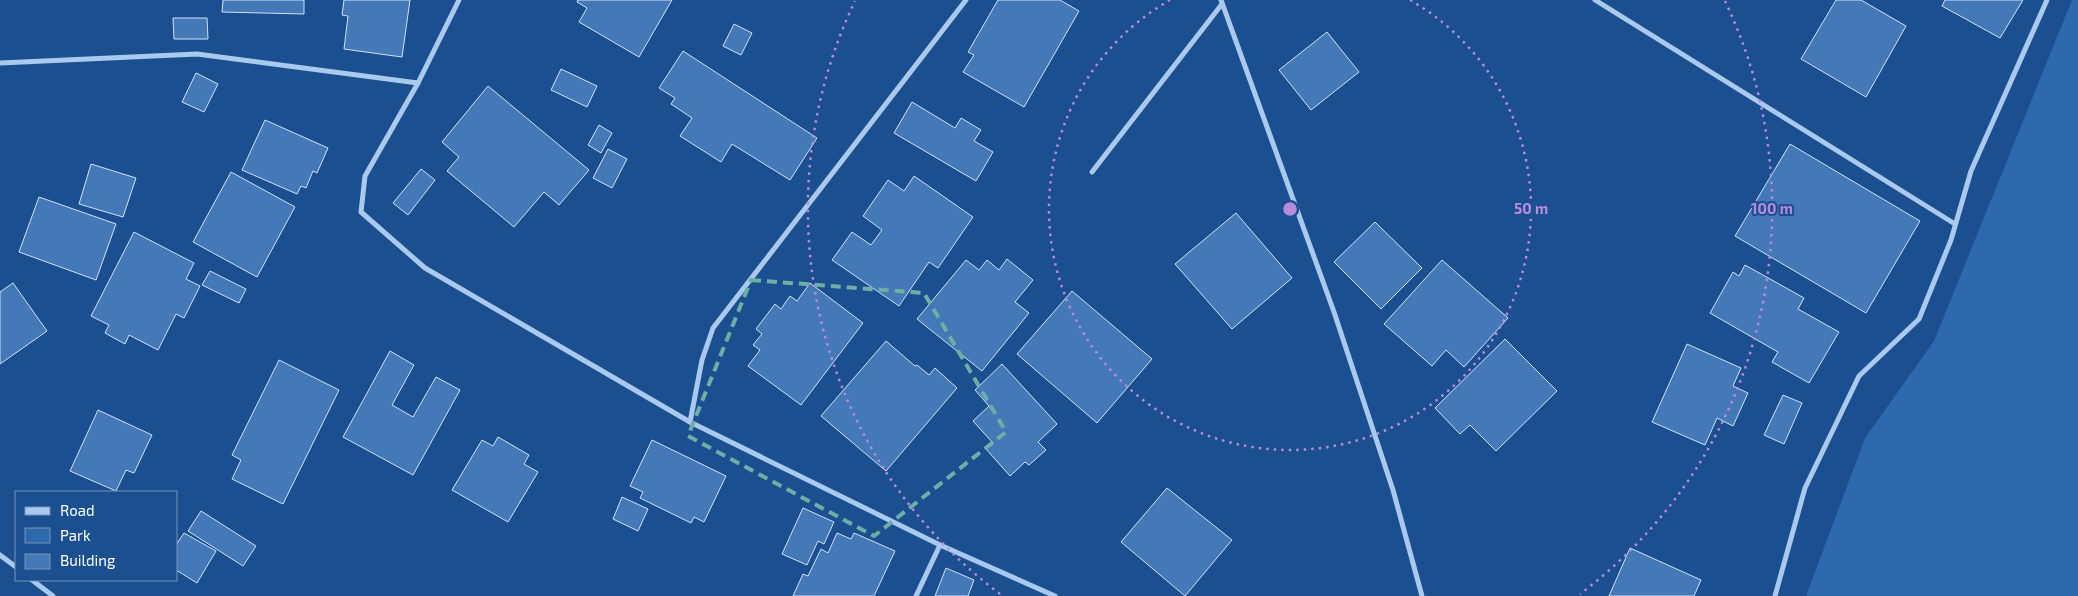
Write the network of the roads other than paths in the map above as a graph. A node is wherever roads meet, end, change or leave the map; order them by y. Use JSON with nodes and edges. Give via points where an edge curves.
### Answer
{"nodes":[{"id":1,"x":459,"y":0,"type":"edge"},
{"id":2,"x":966,"y":0,"type":"edge"},
{"id":3,"x":1595,"y":0,"type":"edge"},
{"id":4,"x":2047,"y":0,"type":"edge"},
{"id":5,"x":1222,"y":2,"type":"edge"},
{"id":6,"x":0,"y":63,"type":"edge"},
{"id":7,"x":418,"y":83,"type":"junction"},
{"id":8,"x":1092,"y":172,"type":"dead end"},
{"id":9,"x":1955,"y":224,"type":"junction"},
{"id":10,"x":690,"y":422,"type":"junction"},
{"id":11,"x":940,"y":545,"type":"junction"},
{"id":12,"x":0,"y":555,"type":"edge"},
{"id":13,"x":15,"y":566,"type":"edge"},
{"id":14,"x":33,"y":581,"type":"edge"},
{"id":15,"x":53,"y":596,"type":"edge"},
{"id":16,"x":916,"y":596,"type":"edge"},
{"id":17,"x":1055,"y":596,"type":"edge"},
{"id":18,"x":1422,"y":596,"type":"edge"},
{"id":19,"x":1775,"y":596,"type":"edge"}],
"edges":[{"from":1,"to":7,"type":"street"},
{"from":2,"to":10,"type":"street","via":[[713,328],[702,360]]},
{"from":3,"to":9,"type":"street"},
{"from":4,"to":9,"type":"street","via":[[1971,171]]},
{"from":5,"to":8,"type":"street"},
{"from":5,"to":18,"type":"street","via":[[1334,312],[1393,490]]},
{"from":6,"to":7,"type":"street","via":[[197,54]]},
{"from":7,"to":10,"type":"street","via":[[366,176],[361,212],[425,268]]},
{"from":9,"to":19,"type":"street","via":[[1919,319],[1859,376],[1805,488]]},
{"from":10,"to":11,"type":"street"},
{"from":11,"to":16,"type":"street"},
{"from":11,"to":17,"type":"street"},
{"from":12,"to":13,"type":"street"},
{"from":14,"to":15,"type":"street"}]}
